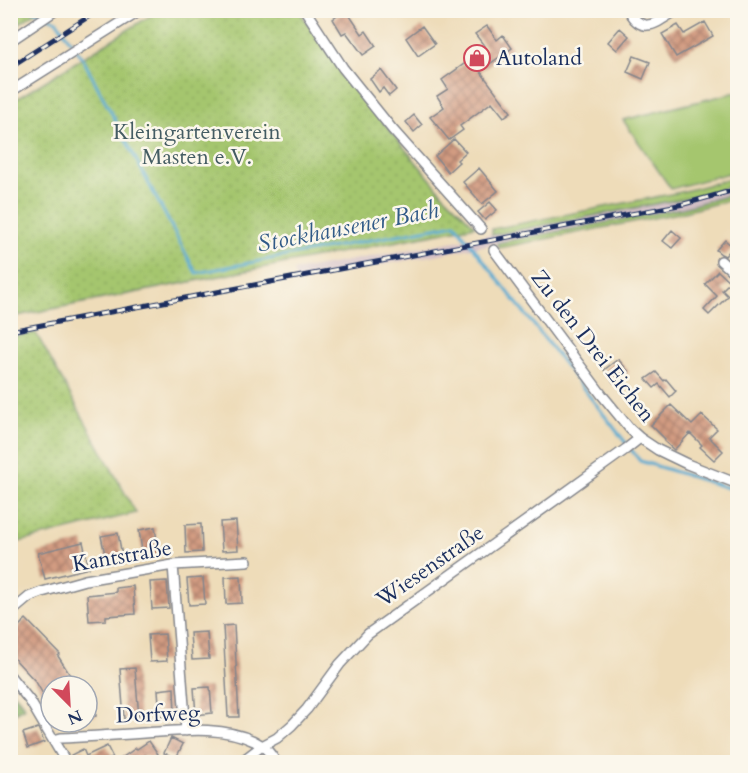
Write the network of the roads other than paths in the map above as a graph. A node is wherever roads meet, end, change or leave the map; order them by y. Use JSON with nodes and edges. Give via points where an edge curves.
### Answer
{"nodes":[{"id":1,"x":56,"y":10,"type":"edge"},
{"id":2,"x":140,"y":10,"type":"edge"},
{"id":3,"x":305,"y":10,"type":"edge"},
{"id":4,"x":628,"y":10,"type":"edge"},
{"id":5,"x":677,"y":10,"type":"edge"},
{"id":6,"x":10,"y":41,"type":"edge"},
{"id":7,"x":10,"y":92,"type":"edge"},
{"id":8,"x":481,"y":229,"type":"dead end"},
{"id":9,"x":494,"y":250,"type":"dead end"},
{"id":10,"x":721,"y":261,"type":"dead end"},
{"id":11,"x":738,"y":276,"type":"edge"},
{"id":12,"x":633,"y":443,"type":"junction"},
{"id":13,"x":738,"y":484,"type":"edge"},
{"id":14,"x":247,"y":561,"type":"dead end"},
{"id":15,"x":173,"y":566,"type":"junction"},
{"id":16,"x":10,"y":614,"type":"edge"},
{"id":17,"x":10,"y":676,"type":"edge"},
{"id":18,"x":186,"y":731,"type":"junction"},
{"id":19,"x":53,"y":740,"type":"junction"},
{"id":20,"x":262,"y":746,"type":"junction"},
{"id":21,"x":66,"y":762,"type":"edge"},
{"id":22,"x":241,"y":762,"type":"edge"},
{"id":23,"x":276,"y":762,"type":"edge"}],
"edges":[{"from":1,"to":6,"type":"street"},
{"from":2,"to":7,"type":"street"},
{"from":3,"to":8,"type":"street","via":[[343,68],[392,129]]},
{"from":4,"to":5,"type":"street","via":[[634,21],[644,26]]},
{"from":9,"to":12,"type":"street","name":"Zu den Drei Eichen","via":[[630,429]]},
{"from":10,"to":11,"type":"street"},
{"from":12,"to":13,"type":"street","name":"Zu den Drei Eichen"},
{"from":12,"to":20,"type":"street","name":"Wiesenstraße","via":[[368,634],[292,725]]},
{"from":14,"to":15,"type":"street","name":"Kantstraße"},
{"from":15,"to":16,"type":"street","name":"Kantstraße","via":[[85,580],[42,592],[29,597]]},
{"from":15,"to":18,"type":"street"},
{"from":17,"to":19,"type":"street"},
{"from":18,"to":19,"type":"street","name":"Dorfweg"},
{"from":18,"to":20,"type":"street","name":"Dorfweg","via":[[237,735]]},
{"from":19,"to":21,"type":"street"},
{"from":20,"to":22,"type":"street","name":"Wiesenstraße"},
{"from":20,"to":23,"type":"street"}]}
